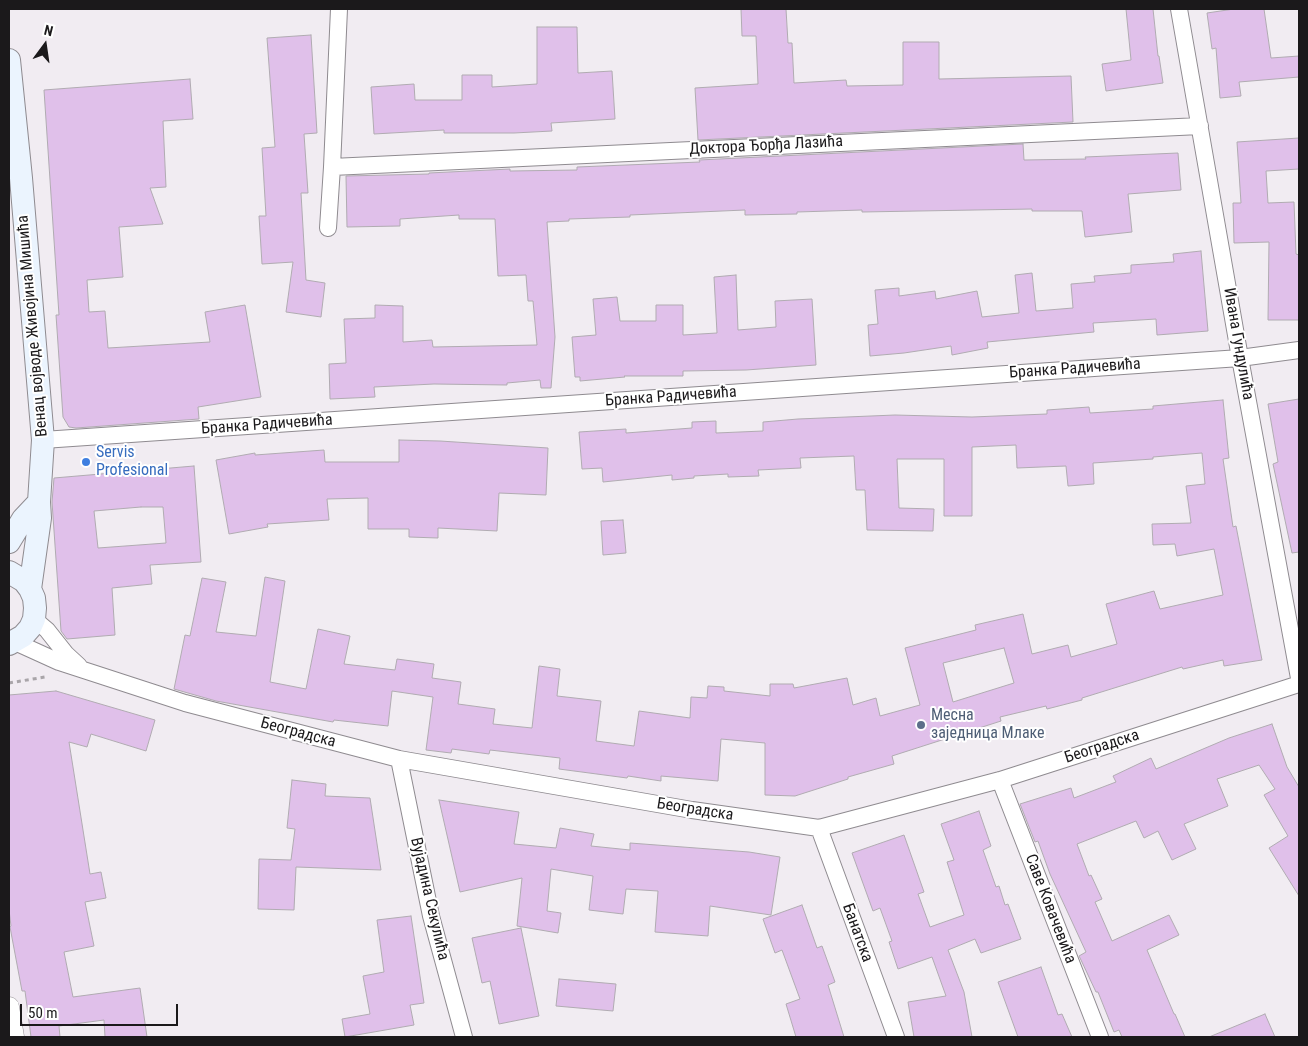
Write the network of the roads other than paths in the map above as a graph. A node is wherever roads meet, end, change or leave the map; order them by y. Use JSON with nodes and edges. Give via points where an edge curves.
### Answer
{"nodes":[{"id":1,"x":339,"y":9,"type":"edge"},
{"id":2,"x":1180,"y":9,"type":"edge"},
{"id":3,"x":9,"y":60,"type":"edge"},
{"id":4,"x":1200,"y":126,"type":"junction"},
{"id":5,"x":332,"y":167,"type":"junction"},
{"id":6,"x":15,"y":179,"type":"edge"},
{"id":7,"x":328,"y":228,"type":"dead end"},
{"id":8,"x":1299,"y":350,"type":"edge"},
{"id":9,"x":1240,"y":358,"type":"junction"},
{"id":10,"x":43,"y":440,"type":"junction"},
{"id":11,"x":39,"y":502,"type":"junction"},
{"id":12,"x":9,"y":542,"type":"edge"},
{"id":13,"x":9,"y":572,"type":"edge"},
{"id":14,"x":30,"y":589,"type":"junction"},
{"id":15,"x":34,"y":619,"type":"junction"},
{"id":16,"x":11,"y":643,"type":"edge"},
{"id":17,"x":84,"y":671,"type":"junction"},
{"id":18,"x":1299,"y":678,"type":"edge"},
{"id":19,"x":1299,"y":684,"type":"edge"},
{"id":20,"x":399,"y":759,"type":"junction"},
{"id":21,"x":1000,"y":780,"type":"junction"},
{"id":22,"x":819,"y":828,"type":"junction"},
{"id":23,"x":9,"y":1007,"type":"edge"},
{"id":24,"x":14,"y":1037,"type":"edge"},
{"id":25,"x":464,"y":1037,"type":"edge"},
{"id":26,"x":896,"y":1037,"type":"edge"},
{"id":27,"x":1100,"y":1037,"type":"edge"}],
"edges":[{"from":1,"to":5,"type":"street"},
{"from":2,"to":4,"type":"street","name":"Ивана Гундулића"},
{"from":3,"to":6,"type":"main road","name":"Венац војводе Живојина Мишића"},
{"from":4,"to":5,"type":"street","name":"Доктора Ђорђа Лазића"},
{"from":4,"to":9,"type":"street","name":"Ивана Гундулића"},
{"from":5,"to":7,"type":"street"},
{"from":6,"to":10,"type":"main road","name":"Венац војводе Живојина Мишића"},
{"from":8,"to":9,"type":"street","name":"Бранка Радичевића"},
{"from":9,"to":10,"type":"street","name":"Бранка Радичевића"},
{"from":9,"to":18,"type":"street","name":"Ивана Гундулића"},
{"from":10,"to":11,"type":"main road","name":"Венац војводе Живојина Мишића"},
{"from":11,"to":12,"type":"main road","via":[[23,519]]},
{"from":11,"to":14,"type":"main road","name":"Венац војводе Живојина Мишића","via":[[40,518]]},
{"from":13,"to":14,"type":"main road"},
{"from":14,"to":15,"type":"main road","name":"Венац војводе Живојина Мишића","via":[[34,598]]},
{"from":15,"to":16,"type":"main road","via":[[23,636]]},
{"from":15,"to":17,"type":"street","name":"Београдска"},
{"from":16,"to":17,"type":"street","name":"Београдска"},
{"from":17,"to":20,"type":"street","name":"Београдска","via":[[185,703]]},
{"from":19,"to":21,"type":"street","name":"Београдска"},
{"from":20,"to":22,"type":"street","name":"Београдска","via":[[692,810]]},
{"from":20,"to":25,"type":"street","name":"Вујадина Секулића","via":[[431,916]]},
{"from":21,"to":22,"type":"street","name":"Београдска"},
{"from":21,"to":27,"type":"street","name":"Саве Ковачевића"},
{"from":22,"to":26,"type":"street","name":"Банатска"},
{"from":23,"to":24,"type":"street"}]}
